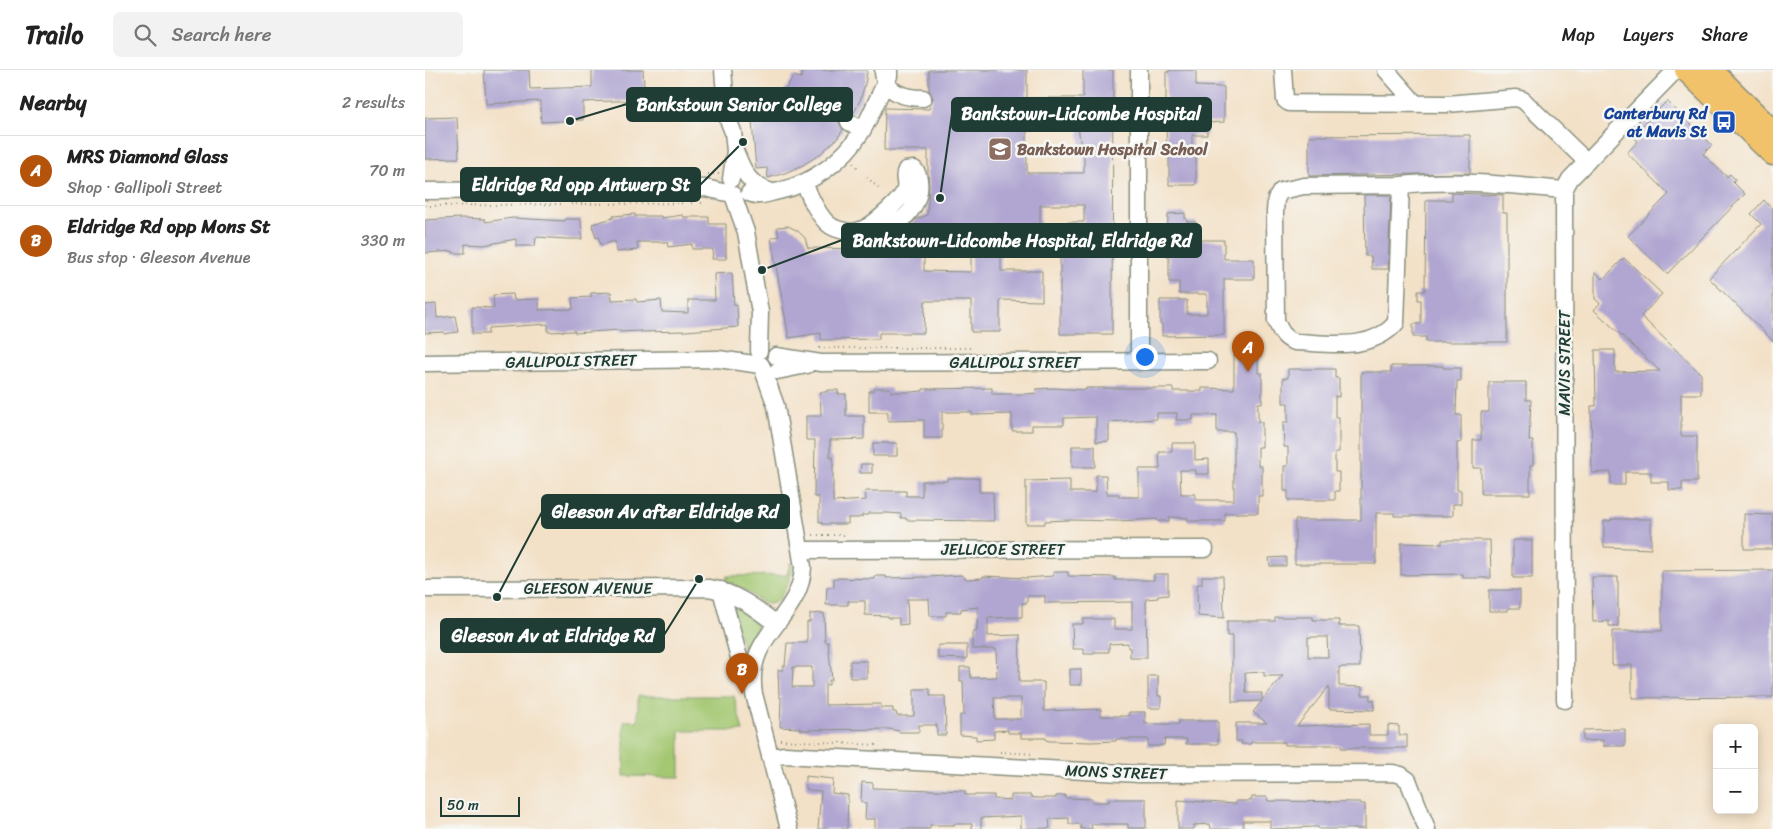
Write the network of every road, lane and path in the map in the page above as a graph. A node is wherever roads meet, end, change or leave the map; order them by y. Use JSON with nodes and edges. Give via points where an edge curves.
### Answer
{"nodes":[{"id":1,"x":723,"y":70,"type":"edge"},
{"id":2,"x":732,"y":70,"type":"edge"},
{"id":3,"x":1139,"y":70,"type":"edge"},
{"id":4,"x":1283,"y":70,"type":"edge"},
{"id":5,"x":1386,"y":70,"type":"edge"},
{"id":6,"x":1676,"y":70,"type":"edge"},
{"id":7,"x":1685,"y":70,"type":"edge"},
{"id":8,"x":1711,"y":70,"type":"edge"},
{"id":9,"x":886,"y":74,"type":"edge"},
{"id":10,"x":923,"y":98,"type":"dead end"},
{"id":11,"x":1415,"y":103,"type":"junction"},
{"id":12,"x":733,"y":132,"type":"junction"},
{"id":13,"x":1773,"y":132,"type":"edge"},
{"id":14,"x":1773,"y":154,"type":"edge"},
{"id":15,"x":1587,"y":162,"type":"junction"},
{"id":16,"x":867,"y":177,"type":"dead end"},
{"id":17,"x":803,"y":183,"type":"junction"},
{"id":18,"x":738,"y":185,"type":"junction"},
{"id":19,"x":1401,"y":185,"type":"junction"},
{"id":20,"x":706,"y":188,"type":"junction"},
{"id":21,"x":879,"y":189,"type":"dead end"},
{"id":22,"x":1564,"y":190,"type":"junction"},
{"id":23,"x":425,"y":191,"type":"edge"},
{"id":24,"x":425,"y":206,"type":"edge"},
{"id":25,"x":854,"y":232,"type":"junction"},
{"id":26,"x":811,"y":348,"type":"dead end"},
{"id":27,"x":981,"y":348,"type":"dead end"},
{"id":28,"x":768,"y":361,"type":"junction"},
{"id":29,"x":1208,"y":361,"type":"dead end"},
{"id":30,"x":1139,"y":362,"type":"junction"},
{"id":31,"x":425,"y":363,"type":"edge"},
{"id":32,"x":813,"y":535,"type":"dead end"},
{"id":33,"x":848,"y":535,"type":"dead end"},
{"id":34,"x":1205,"y":549,"type":"dead end"},
{"id":35,"x":801,"y":550,"type":"junction"},
{"id":36,"x":425,"y":589,"type":"edge"},
{"id":37,"x":721,"y":590,"type":"junction"},
{"id":38,"x":776,"y":624,"type":"junction"},
{"id":39,"x":754,"y":694,"type":"junction"},
{"id":40,"x":1565,"y":700,"type":"dead end"},
{"id":41,"x":780,"y":740,"type":"dead end"},
{"id":42,"x":883,"y":746,"type":"dead end"},
{"id":43,"x":999,"y":752,"type":"dead end"},
{"id":44,"x":1037,"y":754,"type":"dead end"},
{"id":45,"x":770,"y":757,"type":"junction"},
{"id":46,"x":789,"y":829,"type":"edge"},
{"id":47,"x":1427,"y":829,"type":"edge"}],
"edges":[{"from":1,"to":12,"type":"street","via":[[727,117]]},
{"from":2,"to":12,"type":"street","via":[[737,116]]},
{"from":3,"to":30,"type":"street"},
{"from":4,"to":11,"type":"street","via":[[1285,100],[1289,103]]},
{"from":5,"to":11,"type":"street"},
{"from":6,"to":15,"type":"street"},
{"from":7,"to":14,"type":"highway"},
{"from":8,"to":13,"type":"highway"},
{"from":9,"to":10,"type":"street","via":[[900,96]]},
{"from":9,"to":17,"type":"street","via":[[855,126],[844,154],[823,172]]},
{"from":11,"to":15,"type":"street","via":[[1523,100]]},
{"from":12,"to":18,"type":"street","via":[[742,170]]},
{"from":15,"to":22,"type":"street"},
{"from":16,"to":21,"type":"path"},
{"from":17,"to":18,"type":"street","via":[[775,192]]},
{"from":17,"to":25,"type":"street","via":[[827,223],[835,229]]},
{"from":18,"to":20,"type":"street"},
{"from":18,"to":20,"type":"path"},
{"from":18,"to":28,"type":"street"},
{"from":19,"to":19,"type":"street","via":[[1396,324],[1370,341],[1348,344],[1288,340],[1276,321],[1275,204],[1281,191],[1304,186]]},
{"from":19,"to":22,"type":"street","via":[[1482,183]]},
{"from":20,"to":23,"type":"street"},
{"from":20,"to":24,"type":"path"},
{"from":22,"to":40,"type":"street","name":"MAVIS STREET"},
{"from":25,"to":25,"type":"street","via":[[873,224],[904,193],[904,173],[914,169],[919,186],[916,201],[901,221],[876,232]]},
{"from":26,"to":27,"type":"path","name":"GALLIPOLI STREET"},
{"from":28,"to":30,"type":"street","name":"GALLIPOLI STREET"},
{"from":28,"to":31,"type":"street","name":"GALLIPOLI STREET","via":[[742,354],[718,359]]},
{"from":28,"to":35,"type":"street"},
{"from":29,"to":30,"type":"street","name":"GALLIPOLI STREET"},
{"from":32,"to":33,"type":"path"},
{"from":34,"to":35,"type":"street","name":"JELLICOE STREET"},
{"from":35,"to":38,"type":"street","via":[[803,567],[799,588]]},
{"from":36,"to":37,"type":"street","name":"GLEESON AVENUE"},
{"from":37,"to":38,"type":"street","name":"GLEESON AVENUE","via":[[742,600]]},
{"from":37,"to":39,"type":"street","via":[[738,654]]},
{"from":38,"to":39,"type":"street","via":[[755,659]]},
{"from":39,"to":45,"type":"street"},
{"from":41,"to":42,"type":"path"},
{"from":43,"to":44,"type":"path"},
{"from":45,"to":46,"type":"street"},
{"from":45,"to":47,"type":"street","name":"MONS STREET","via":[[785,755],[1140,774],[1393,773],[1408,780]]}]}
